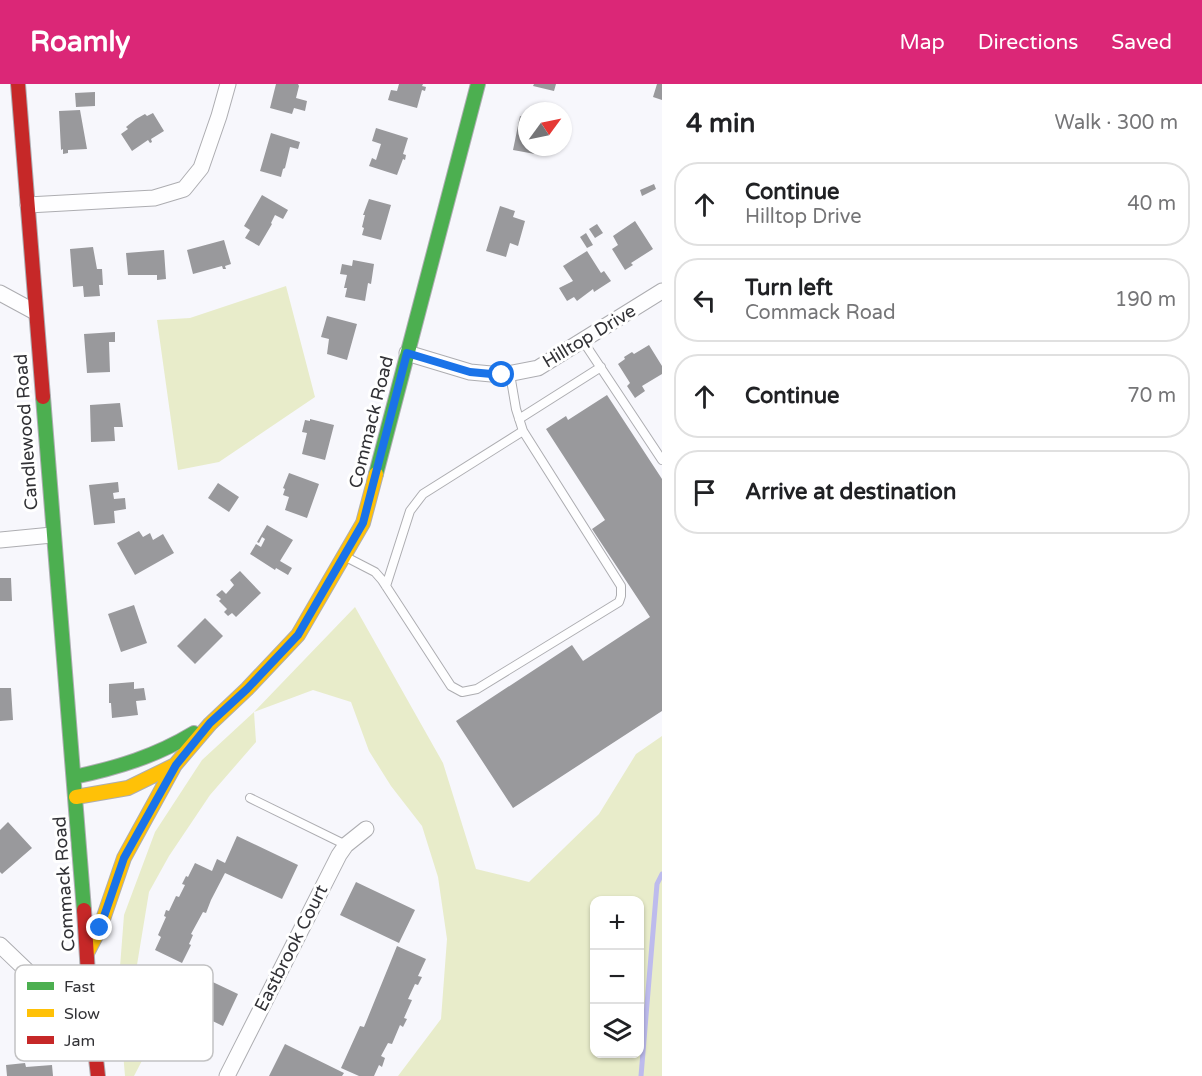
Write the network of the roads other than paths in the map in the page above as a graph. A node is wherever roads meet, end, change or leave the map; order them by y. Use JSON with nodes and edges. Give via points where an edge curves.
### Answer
{"nodes":[{"id":1,"x":18,"y":84,"type":"edge"},
{"id":2,"x":228,"y":84,"type":"edge"},
{"id":3,"x":478,"y":84,"type":"edge"},
{"id":4,"x":28,"y":205,"type":"junction"},
{"id":5,"x":662,"y":291,"type":"edge"},
{"id":6,"x":0,"y":292,"type":"edge"},
{"id":7,"x":35,"y":312,"type":"junction"},
{"id":8,"x":583,"y":341,"type":"junction"},
{"id":9,"x":407,"y":353,"type":"junction"},
{"id":10,"x":601,"y":367,"type":"junction"},
{"id":11,"x":510,"y":374,"type":"junction"},
{"id":12,"x":519,"y":419,"type":"junction"},
{"id":13,"x":523,"y":431,"type":"junction"},
{"id":14,"x":662,"y":460,"type":"edge"},
{"id":15,"x":52,"y":535,"type":"junction"},
{"id":16,"x":0,"y":540,"type":"edge"},
{"id":17,"x":345,"y":556,"type":"junction"},
{"id":18,"x":386,"y":586,"type":"junction"},
{"id":19,"x":210,"y":723,"type":"junction"},
{"id":20,"x":176,"y":765,"type":"junction"},
{"id":21,"x":74,"y":777,"type":"junction"},
{"id":22,"x":76,"y":797,"type":"junction"},
{"id":23,"x":250,"y":798,"type":"dead end"},
{"id":24,"x":366,"y":830,"type":"dead end"},
{"id":25,"x":346,"y":845,"type":"junction"},
{"id":26,"x":0,"y":945,"type":"edge"},
{"id":27,"x":87,"y":954,"type":"junction"},
{"id":28,"x":21,"y":965,"type":"edge"},
{"id":29,"x":88,"y":965,"type":"edge"},
{"id":30,"x":96,"y":1061,"type":"edge"},
{"id":31,"x":98,"y":1076,"type":"edge"},
{"id":32,"x":227,"y":1076,"type":"edge"}],
"edges":[{"from":1,"to":4,"type":"street","name":"Candlewood Road"},
{"from":2,"to":4,"type":"street","via":[[201,168],[184,189],[154,198]]},
{"from":3,"to":9,"type":"street","name":"Commack Road"},
{"from":4,"to":7,"type":"street","name":"Candlewood Road"},
{"from":5,"to":8,"type":"street","name":"Hilltop Drive"},
{"from":6,"to":7,"type":"street"},
{"from":7,"to":15,"type":"street","name":"Candlewood Road"},
{"from":8,"to":10,"type":"lane"},
{"from":8,"to":11,"type":"street","name":"Hilltop Drive","via":[[538,368]]},
{"from":9,"to":11,"type":"street","name":"Hilltop Drive","via":[[470,372]]},
{"from":9,"to":17,"type":"street","name":"Commack Road","via":[[363,523]]},
{"from":10,"to":12,"type":"lane"},
{"from":10,"to":14,"type":"lane"},
{"from":11,"to":12,"type":"lane"},
{"from":12,"to":13,"type":"lane"},
{"from":13,"to":18,"type":"lane","via":[[423,494],[410,511]]},
{"from":13,"to":18,"type":"lane","via":[[621,586],[618,602],[477,689],[462,692],[451,686]]},
{"from":15,"to":16,"type":"street"},
{"from":15,"to":21,"type":"street","name":"Candlewood Road"},
{"from":17,"to":18,"type":"lane","via":[[375,572]]},
{"from":17,"to":19,"type":"street","name":"Commack Road","via":[[298,635]]},
{"from":19,"to":20,"type":"street","name":"Commack Road"},
{"from":19,"to":21,"type":"street","name":"Commack Road","via":[[171,747],[124,766]]},
{"from":20,"to":22,"type":"street","name":"Commack Road","via":[[128,788]]},
{"from":20,"to":27,"type":"street","via":[[124,858]]},
{"from":21,"to":22,"type":"street","name":"Commack Road"},
{"from":22,"to":27,"type":"street","name":"Commack Road"},
{"from":23,"to":25,"type":"lane"},
{"from":24,"to":25,"type":"street","name":"Eastbrook Court"},
{"from":25,"to":32,"type":"street","name":"Eastbrook Court"},
{"from":26,"to":28,"type":"street"},
{"from":27,"to":29,"type":"street","name":"Commack Road"},
{"from":30,"to":31,"type":"street","name":"Commack Road"}]}
